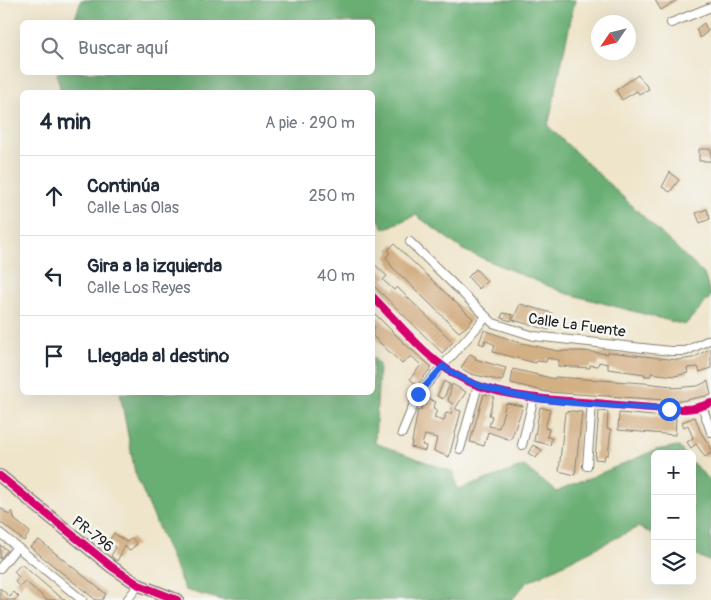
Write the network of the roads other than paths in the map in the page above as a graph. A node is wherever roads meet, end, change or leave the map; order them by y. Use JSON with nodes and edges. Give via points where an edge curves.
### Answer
{"nodes":[{"id":1,"x":711,"y":7,"type":"edge"},
{"id":2,"x":671,"y":23,"type":"dead end"},
{"id":3,"x":410,"y":242,"type":"dead end"},
{"id":4,"x":375,"y":299,"type":"edge"},
{"id":5,"x":486,"y":317,"type":"junction"},
{"id":6,"x":711,"y":339,"type":"edge"},
{"id":7,"x":443,"y":366,"type":"junction"},
{"id":8,"x":478,"y":385,"type":"junction"},
{"id":9,"x":534,"y":397,"type":"junction"},
{"id":10,"x":592,"y":403,"type":"junction"},
{"id":11,"x":711,"y":403,"type":"edge"},
{"id":12,"x":702,"y":406,"type":"junction"},
{"id":13,"x":711,"y":432,"type":"edge"},
{"id":14,"x":402,"y":434,"type":"dead end"},
{"id":15,"x":522,"y":445,"type":"dead end"},
{"id":16,"x":460,"y":449,"type":"dead end"},
{"id":17,"x":587,"y":466,"type":"dead end"},
{"id":18,"x":0,"y":476,"type":"edge"},
{"id":19,"x":0,"y":533,"type":"edge"},
{"id":20,"x":18,"y":547,"type":"junction"},
{"id":21,"x":0,"y":568,"type":"edge"},
{"id":22,"x":139,"y":585,"type":"junction"},
{"id":23,"x":82,"y":600,"type":"edge"},
{"id":24,"x":127,"y":600,"type":"edge"},
{"id":25,"x":177,"y":600,"type":"edge"}],
"edges":[{"from":1,"to":2,"type":"street"},
{"from":3,"to":5,"type":"street","name":"Calle La Fuente"},
{"from":4,"to":7,"type":"street"},
{"from":5,"to":6,"type":"street","name":"Calle La Fuente","via":[[493,323],[534,336],[661,350],[686,351]]},
{"from":5,"to":7,"type":"street"},
{"from":7,"to":8,"type":"street","via":[[463,380]]},
{"from":7,"to":14,"type":"street","via":[[418,394]]},
{"from":8,"to":9,"type":"street"},
{"from":8,"to":16,"type":"street"},
{"from":9,"to":10,"type":"street"},
{"from":9,"to":15,"type":"street"},
{"from":10,"to":12,"type":"street","via":[[688,410]]},
{"from":10,"to":17,"type":"street"},
{"from":11,"to":12,"type":"street"},
{"from":12,"to":13,"type":"street"},
{"from":18,"to":22,"type":"street","name":"PR-796","number":"PR-796"},
{"from":19,"to":20,"type":"street"},
{"from":20,"to":21,"type":"street"},
{"from":20,"to":23,"type":"street"},
{"from":22,"to":24,"type":"street"},
{"from":22,"to":25,"type":"street","name":"PR-796","number":"PR-796"}]}
